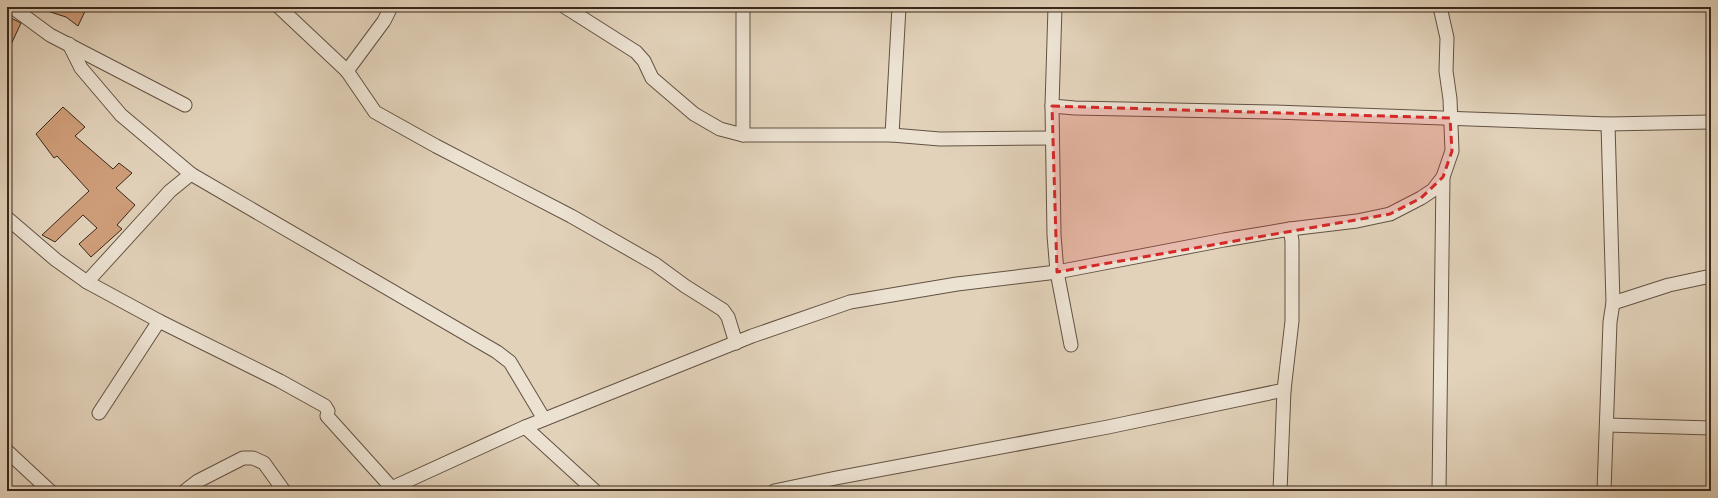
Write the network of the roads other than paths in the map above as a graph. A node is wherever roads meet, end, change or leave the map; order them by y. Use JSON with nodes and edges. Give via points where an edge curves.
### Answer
{"nodes":[{"id":1,"x":12,"y":7,"type":"edge"},
{"id":2,"x":279,"y":7,"type":"edge"},
{"id":3,"x":391,"y":7,"type":"edge"},
{"id":4,"x":565,"y":7,"type":"edge"},
{"id":5,"x":743,"y":7,"type":"edge"},
{"id":6,"x":899,"y":7,"type":"edge"},
{"id":7,"x":1055,"y":7,"type":"edge"},
{"id":8,"x":1440,"y":7,"type":"edge"},
{"id":9,"x":69,"y":44,"type":"junction"},
{"id":10,"x":347,"y":71,"type":"junction"},
{"id":11,"x":185,"y":105,"type":"dead end"},
{"id":12,"x":1052,"y":106,"type":"junction"},
{"id":13,"x":1450,"y":118,"type":"junction"},
{"id":14,"x":1711,"y":122,"type":"edge"},
{"id":15,"x":1608,"y":124,"type":"junction"},
{"id":16,"x":743,"y":135,"type":"junction"},
{"id":17,"x":892,"y":135,"type":"junction"},
{"id":18,"x":1052,"y":138,"type":"junction"},
{"id":19,"x":190,"y":174,"type":"junction"},
{"id":20,"x":1443,"y":177,"type":"junction"},
{"id":21,"x":7,"y":218,"type":"edge"},
{"id":22,"x":1290,"y":229,"type":"junction"},
{"id":23,"x":1058,"y":272,"type":"junction"},
{"id":24,"x":1711,"y":276,"type":"edge"},
{"id":25,"x":87,"y":282,"type":"junction"},
{"id":26,"x":1613,"y":303,"type":"junction"},
{"id":27,"x":159,"y":321,"type":"junction"},
{"id":28,"x":736,"y":343,"type":"junction"},
{"id":29,"x":1071,"y":345,"type":"dead end"},
{"id":30,"x":1284,"y":390,"type":"junction"},
{"id":31,"x":100,"y":413,"type":"dead end"},
{"id":32,"x":544,"y":419,"type":"junction"},
{"id":33,"x":1607,"y":425,"type":"junction"},
{"id":34,"x":525,"y":427,"type":"junction"},
{"id":35,"x":1711,"y":428,"type":"edge"},
{"id":36,"x":7,"y":451,"type":"edge"},
{"id":37,"x":388,"y":489,"type":"edge"},
{"id":38,"x":50,"y":491,"type":"edge"},
{"id":39,"x":185,"y":491,"type":"edge"},
{"id":40,"x":284,"y":491,"type":"edge"},
{"id":41,"x":595,"y":491,"type":"edge"},
{"id":42,"x":774,"y":491,"type":"edge"},
{"id":43,"x":1280,"y":491,"type":"edge"},
{"id":44,"x":1439,"y":491,"type":"edge"},
{"id":45,"x":1604,"y":491,"type":"edge"}],
"edges":[{"from":1,"to":9,"type":"street","via":[[50,35]]},
{"from":2,"to":10,"type":"street"},
{"from":3,"to":10,"type":"street","via":[[384,21]]},
{"from":4,"to":16,"type":"street","via":[[636,52],[644,60],[652,78],[694,114],[720,129]]},
{"from":5,"to":16,"type":"street"},
{"from":6,"to":17,"type":"street"},
{"from":7,"to":12,"type":"street"},
{"from":8,"to":13,"type":"street","via":[[1447,38],[1446,71]]},
{"from":9,"to":11,"type":"street"},
{"from":9,"to":19,"type":"street","via":[[80,68],[122,115]]},
{"from":10,"to":28,"type":"street","via":[[375,112],[571,216],[655,264],[723,310],[728,317]]},
{"from":12,"to":13,"type":"street"},
{"from":12,"to":18,"type":"street"},
{"from":13,"to":15,"type":"street"},
{"from":13,"to":20,"type":"street","via":[[1452,151]]},
{"from":14,"to":15,"type":"street"},
{"from":15,"to":26,"type":"street"},
{"from":16,"to":17,"type":"street"},
{"from":17,"to":18,"type":"street","via":[[940,139]]},
{"from":18,"to":23,"type":"street","via":[[1054,235]]},
{"from":19,"to":25,"type":"street","via":[[170,191]]},
{"from":19,"to":32,"type":"street","via":[[496,352],[510,362]]},
{"from":20,"to":22,"type":"street","via":[[1433,190],[1390,214],[1357,221]]},
{"from":20,"to":44,"type":"street"},
{"from":21,"to":25,"type":"street","via":[[56,260]]},
{"from":22,"to":23,"type":"street"},
{"from":22,"to":30,"type":"street","via":[[1292,321]]},
{"from":23,"to":28,"type":"street","via":[[957,284],[850,302]]},
{"from":23,"to":29,"type":"street"},
{"from":24,"to":26,"type":"street","via":[[1669,285]]},
{"from":25,"to":27,"type":"street"},
{"from":26,"to":33,"type":"street","via":[[1610,322]]},
{"from":27,"to":31,"type":"street"},
{"from":27,"to":37,"type":"street","via":[[325,406],[327,416]]},
{"from":28,"to":32,"type":"street"},
{"from":30,"to":42,"type":"street","via":[[1108,427]]},
{"from":30,"to":43,"type":"street"},
{"from":32,"to":34,"type":"street"},
{"from":33,"to":35,"type":"street"},
{"from":33,"to":45,"type":"street"},
{"from":34,"to":37,"type":"street"},
{"from":34,"to":41,"type":"street"},
{"from":36,"to":38,"type":"street"},
{"from":39,"to":40,"type":"street","via":[[198,481],[243,458],[254,458],[264,463]]}]}
